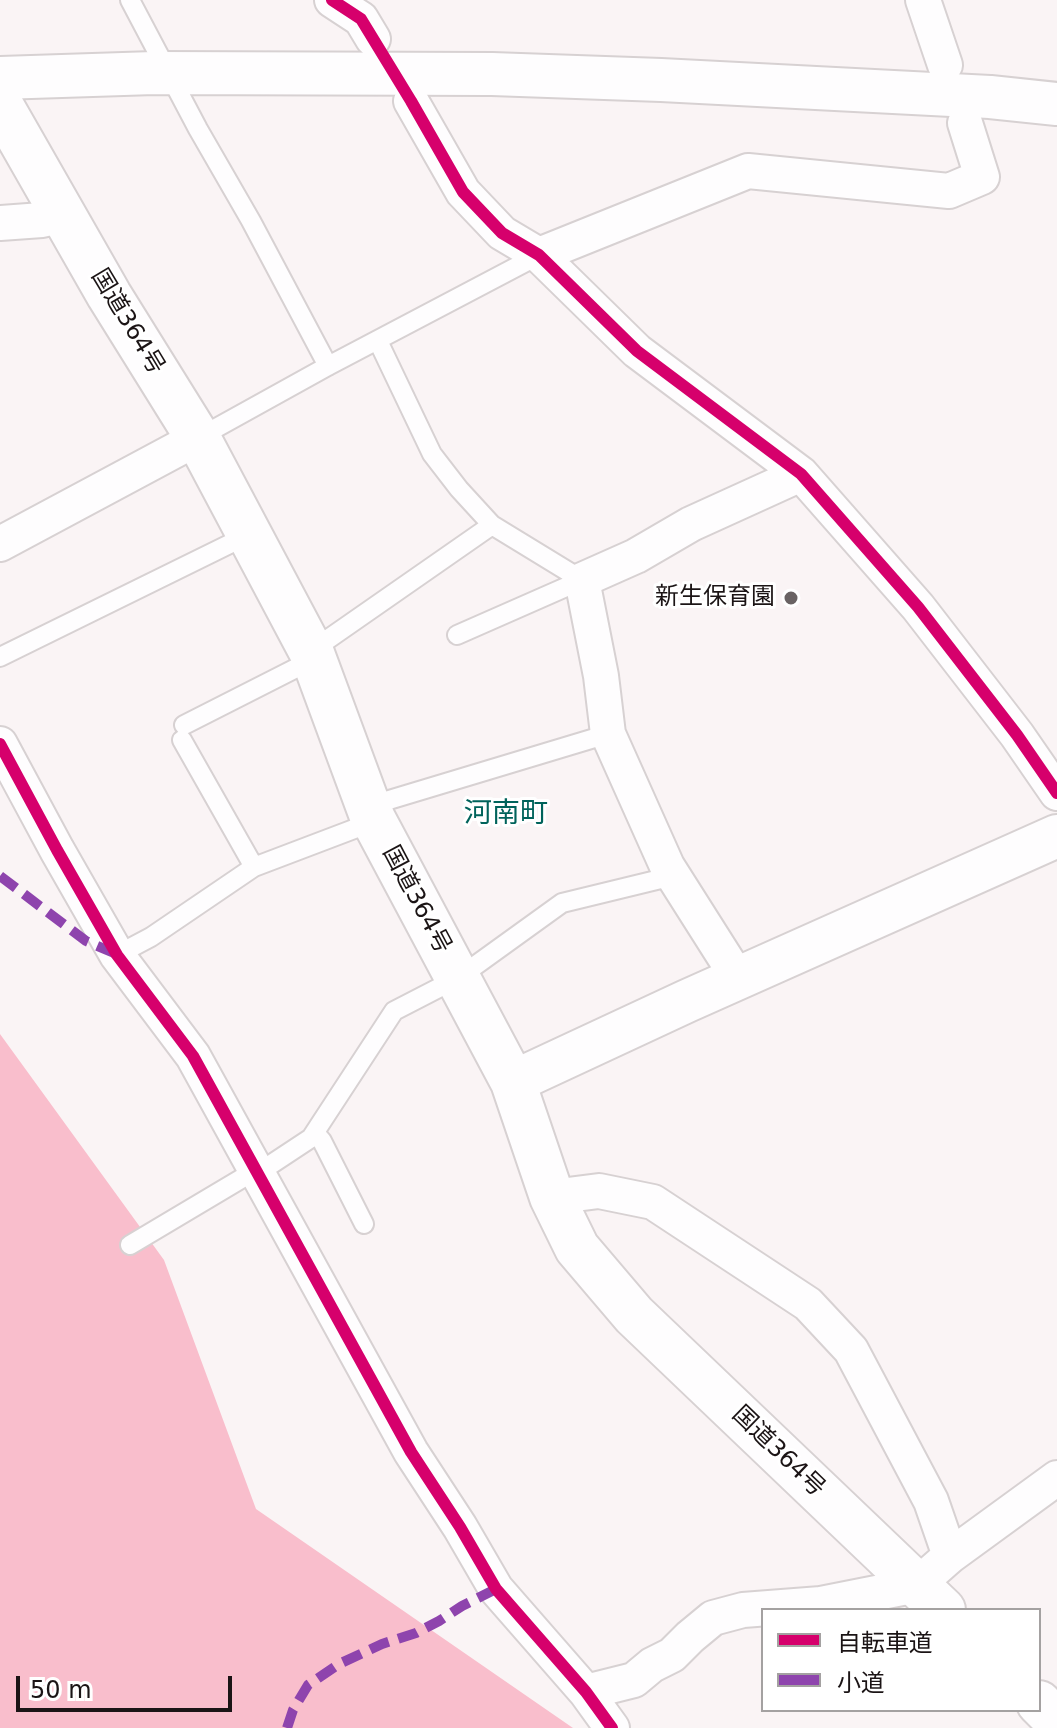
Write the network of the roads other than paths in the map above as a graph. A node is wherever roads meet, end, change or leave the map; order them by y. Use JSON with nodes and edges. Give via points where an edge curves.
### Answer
{"nodes":[{"id":1,"x":130,"y":0,"type":"edge"},
{"id":2,"x":332,"y":0,"type":"edge"},
{"id":3,"x":923,"y":0,"type":"edge"},
{"id":4,"x":373,"y":39,"type":"dead end"},
{"id":5,"x":945,"y":65,"type":"dead end"},
{"id":6,"x":170,"y":73,"type":"junction"},
{"id":7,"x":0,"y":78,"type":"edge"},
{"id":8,"x":411,"y":101,"type":"dead end"},
{"id":9,"x":0,"y":104,"type":"edge"},
{"id":10,"x":1057,"y":104,"type":"edge"},
{"id":11,"x":965,"y":123,"type":"dead end"},
{"id":12,"x":63,"y":215,"type":"junction"},
{"id":13,"x":0,"y":223,"type":"edge"},
{"id":14,"x":539,"y":255,"type":"junction"},
{"id":15,"x":378,"y":341,"type":"junction"},
{"id":16,"x":328,"y":366,"type":"junction"},
{"id":17,"x":198,"y":438,"type":"junction"},
{"id":18,"x":801,"y":474,"type":"junction"},
{"id":19,"x":492,"y":525,"type":"junction"},
{"id":20,"x":250,"y":534,"type":"junction"},
{"id":21,"x":0,"y":544,"type":"edge"},
{"id":22,"x":582,"y":580,"type":"junction"},
{"id":23,"x":457,"y":635,"type":"dead end"},
{"id":24,"x":313,"y":655,"type":"junction"},
{"id":25,"x":0,"y":657,"type":"edge"},
{"id":26,"x":608,"y":734,"type":"junction"},
{"id":27,"x":0,"y":744,"type":"edge"},
{"id":28,"x":1057,"y":793,"type":"edge"},
{"id":29,"x":371,"y":813,"type":"junction"},
{"id":30,"x":1057,"y":836,"type":"edge"},
{"id":31,"x":254,"y":867,"type":"junction"},
{"id":32,"x":673,"y":876,"type":"junction"},
{"id":33,"x":117,"y":955,"type":"junction"},
{"id":34,"x":458,"y":978,"type":"junction"},
{"id":35,"x":738,"y":978,"type":"junction"},
{"id":36,"x":513,"y":1082,"type":"junction"},
{"id":37,"x":315,"y":1133,"type":"junction"},
{"id":38,"x":257,"y":1171,"type":"junction"},
{"id":39,"x":552,"y":1197,"type":"junction"},
{"id":40,"x":364,"y":1224,"type":"dead end"},
{"id":41,"x":130,"y":1245,"type":"dead end"},
{"id":42,"x":1057,"y":1478,"type":"edge"},
{"id":43,"x":950,"y":1556,"type":"junction"},
{"id":44,"x":930,"y":1598,"type":"edge"},
{"id":45,"x":769,"y":1608,"type":"edge"},
{"id":46,"x":761,"y":1609,"type":"edge"},
{"id":47,"x":586,"y":1692,"type":"junction"},
{"id":48,"x":1041,"y":1705,"type":"edge"},
{"id":49,"x":1057,"y":1721,"type":"edge"},
{"id":50,"x":612,"y":1728,"type":"edge"}],
"edges":[{"from":1,"to":6,"type":"lane"},
{"from":2,"to":4,"type":"street","via":[[361,19]]},
{"from":3,"to":5,"type":"street"},
{"from":6,"to":7,"type":"street"},
{"from":6,"to":10,"type":"street","via":[[492,74]]},
{"from":6,"to":16,"type":"lane"},
{"from":8,"to":14,"type":"street","via":[[463,192],[502,233]]},
{"from":9,"to":12,"type":"highway","name":"国道364号"},
{"from":11,"to":14,"type":"street","via":[[982,177],[949,191],[748,171]]},
{"from":12,"to":13,"type":"street"},
{"from":12,"to":17,"type":"highway","name":"国道364号"},
{"from":14,"to":15,"type":"lane"},
{"from":14,"to":18,"type":"street","via":[[637,351]]},
{"from":15,"to":16,"type":"lane"},
{"from":15,"to":19,"type":"lane","via":[[432,454]]},
{"from":16,"to":17,"type":"lane"},
{"from":17,"to":20,"type":"highway","name":"国道364号"},
{"from":17,"to":21,"type":"street"},
{"from":18,"to":22,"type":"street"},
{"from":18,"to":28,"type":"street","via":[[918,607]]},
{"from":19,"to":22,"type":"lane"},
{"from":19,"to":24,"type":"lane"},
{"from":20,"to":24,"type":"highway","name":"国道364号"},
{"from":20,"to":25,"type":"lane"},
{"from":22,"to":23,"type":"lane"},
{"from":22,"to":26,"type":"street"},
{"from":24,"to":29,"type":"highway","name":"国道364号"},
{"from":24,"to":31,"type":"lane","via":[[183,732]]},
{"from":26,"to":29,"type":"lane"},
{"from":26,"to":32,"type":"street"},
{"from":27,"to":33,"type":"street"},
{"from":29,"to":31,"type":"lane","via":[[362,826]]},
{"from":29,"to":34,"type":"highway","name":"国道364号"},
{"from":30,"to":35,"type":"street"},
{"from":31,"to":33,"type":"lane"},
{"from":32,"to":34,"type":"lane","via":[[562,903]]},
{"from":32,"to":35,"type":"street"},
{"from":33,"to":38,"type":"street","via":[[193,1056]]},
{"from":34,"to":36,"type":"highway","name":"国道364号"},
{"from":34,"to":37,"type":"lane","via":[[394,1011]]},
{"from":35,"to":36,"type":"street"},
{"from":36,"to":39,"type":"highway","name":"国道364号"},
{"from":37,"to":38,"type":"lane"},
{"from":37,"to":40,"type":"lane"},
{"from":38,"to":41,"type":"lane"},
{"from":38,"to":47,"type":"street","via":[[411,1452],[496,1589]]},
{"from":39,"to":43,"type":"street","via":[[599,1191],[653,1202],[808,1304],[851,1350],[931,1501]]},
{"from":39,"to":44,"type":"highway","name":"国道364号","via":[[577,1248],[634,1315]]},
{"from":42,"to":43,"type":"street"},
{"from":43,"to":44,"type":"street"},
{"from":44,"to":45,"type":"street"},
{"from":46,"to":47,"type":"street","via":[[713,1618],[634,1680]]},
{"from":47,"to":50,"type":"street"},
{"from":48,"to":49,"type":"highway"}]}
